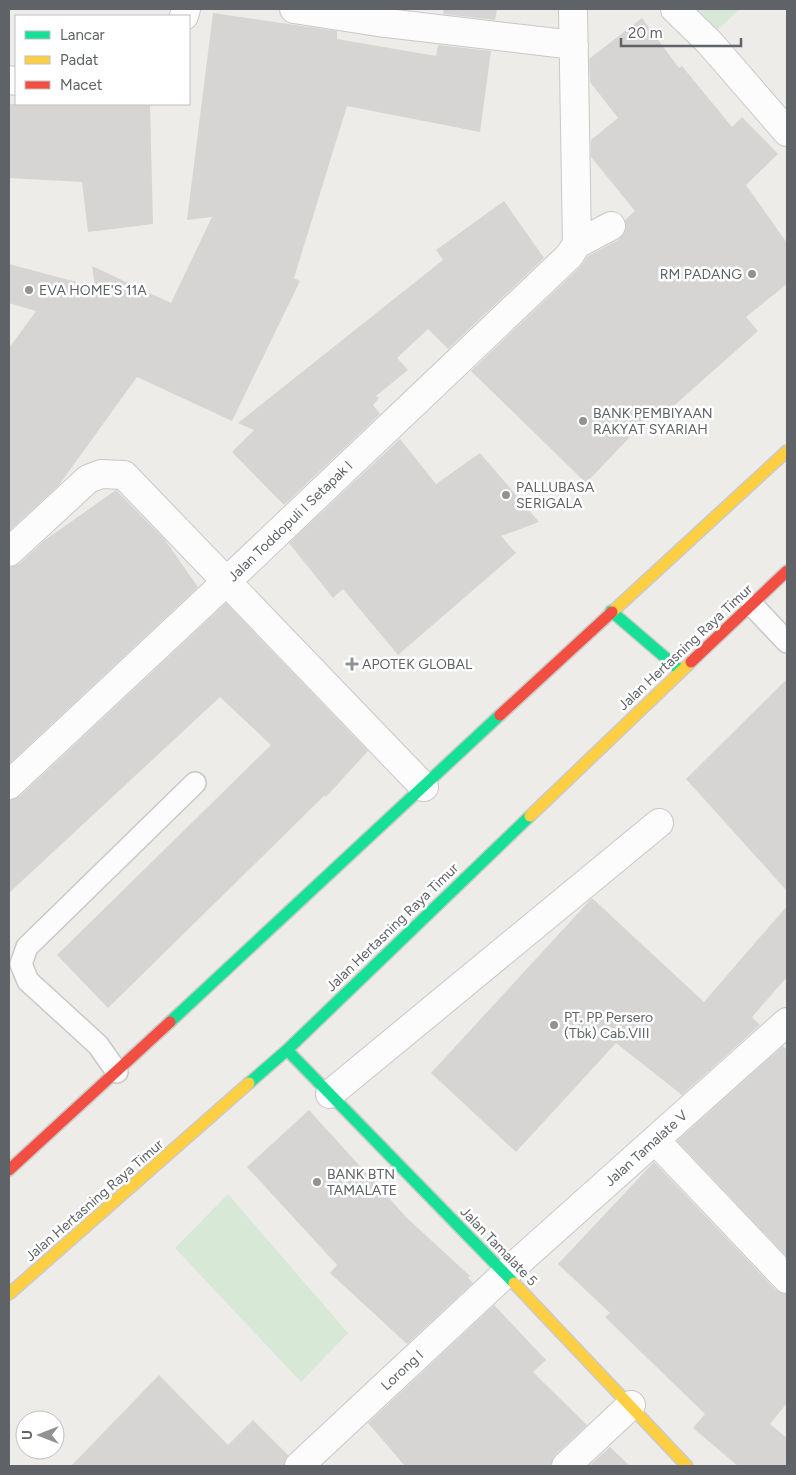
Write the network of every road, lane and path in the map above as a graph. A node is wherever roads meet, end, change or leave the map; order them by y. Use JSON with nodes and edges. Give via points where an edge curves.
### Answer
{"nodes":[{"id":1,"x":294,"y":9,"type":"edge"},
{"id":2,"x":573,"y":9,"type":"edge"},
{"id":3,"x":675,"y":9,"type":"edge"},
{"id":4,"x":574,"y":45,"type":"junction"},
{"id":5,"x":787,"y":132,"type":"edge"},
{"id":6,"x":611,"y":226,"type":"dead end"},
{"id":7,"x":573,"y":250,"type":"junction"},
{"id":8,"x":787,"y":451,"type":"edge"},
{"id":9,"x":9,"y":552,"type":"edge"},
{"id":10,"x":787,"y":571,"type":"edge"},
{"id":11,"x":227,"y":581,"type":"junction"},
{"id":12,"x":752,"y":605,"type":"junction"},
{"id":13,"x":611,"y":610,"type":"junction"},
{"id":14,"x":787,"y":642,"type":"edge"},
{"id":15,"x":680,"y":671,"type":"junction"},
{"id":16,"x":196,"y":783,"type":"dead end"},
{"id":17,"x":9,"y":785,"type":"edge"},
{"id":18,"x":424,"y":787,"type":"junction"},
{"id":19,"x":659,"y":823,"type":"dead end"},
{"id":20,"x":785,"y":1028,"type":"edge"},
{"id":21,"x":287,"y":1050,"type":"junction"},
{"id":22,"x":117,"y":1072,"type":"junction"},
{"id":23,"x":330,"y":1094,"type":"junction"},
{"id":24,"x":654,"y":1140,"type":"junction"},
{"id":25,"x":9,"y":1170,"type":"edge"},
{"id":26,"x":505,"y":1274,"type":"junction"},
{"id":27,"x":787,"y":1279,"type":"edge"},
{"id":28,"x":9,"y":1294,"type":"edge"},
{"id":29,"x":631,"y":1405,"type":"junction"},
{"id":30,"x":299,"y":1466,"type":"edge"},
{"id":31,"x":566,"y":1466,"type":"edge"},
{"id":32,"x":687,"y":1466,"type":"edge"}],
"edges":[{"from":1,"to":4,"type":"street"},
{"from":2,"to":4,"type":"street"},
{"from":3,"to":5,"type":"street","via":[[709,42]]},
{"from":4,"to":7,"type":"street"},
{"from":6,"to":7,"type":"street","name":"Jalan Toddopuli I Setapak I"},
{"from":7,"to":11,"type":"street","name":"Jalan Toddopuli I Setapak I"},
{"from":8,"to":13,"type":"main road"},
{"from":9,"to":11,"type":"street","via":[[88,479],[101,474],[124,475]]},
{"from":10,"to":12,"type":"main road","name":"Jalan Hertasning Raya Timur"},
{"from":11,"to":17,"type":"street","name":"Jalan Toddopuli I Setapak I"},
{"from":11,"to":18,"type":"street"},
{"from":12,"to":14,"type":"lane"},
{"from":12,"to":15,"type":"main road","name":"Jalan Hertasning Raya Timur"},
{"from":13,"to":15,"type":"main road"},
{"from":13,"to":18,"type":"main road"},
{"from":15,"to":21,"type":"main road","name":"Jalan Hertasning Raya Timur"},
{"from":16,"to":22,"type":"lane","via":[[27,947],[21,964],[28,982],[98,1046]]},
{"from":18,"to":22,"type":"main road"},
{"from":19,"to":23,"type":"street"},
{"from":20,"to":24,"type":"street","name":"Jalan Tamalate V"},
{"from":21,"to":23,"type":"main road","name":"Jalan Tamalate 5"},
{"from":21,"to":28,"type":"main road","name":"Jalan Hertasning Raya Timur"},
{"from":22,"to":25,"type":"main road"},
{"from":23,"to":26,"type":"main road","name":"Jalan Tamalate 5"},
{"from":24,"to":26,"type":"street","name":"Jalan Tamalate V"},
{"from":24,"to":27,"type":"street"},
{"from":26,"to":29,"type":"main road","name":"Jalan Tamalate 5"},
{"from":26,"to":30,"type":"street","name":"Lorong I"},
{"from":29,"to":31,"type":"street"},
{"from":29,"to":32,"type":"main road","name":"Jalan Tamalate 5"}]}
